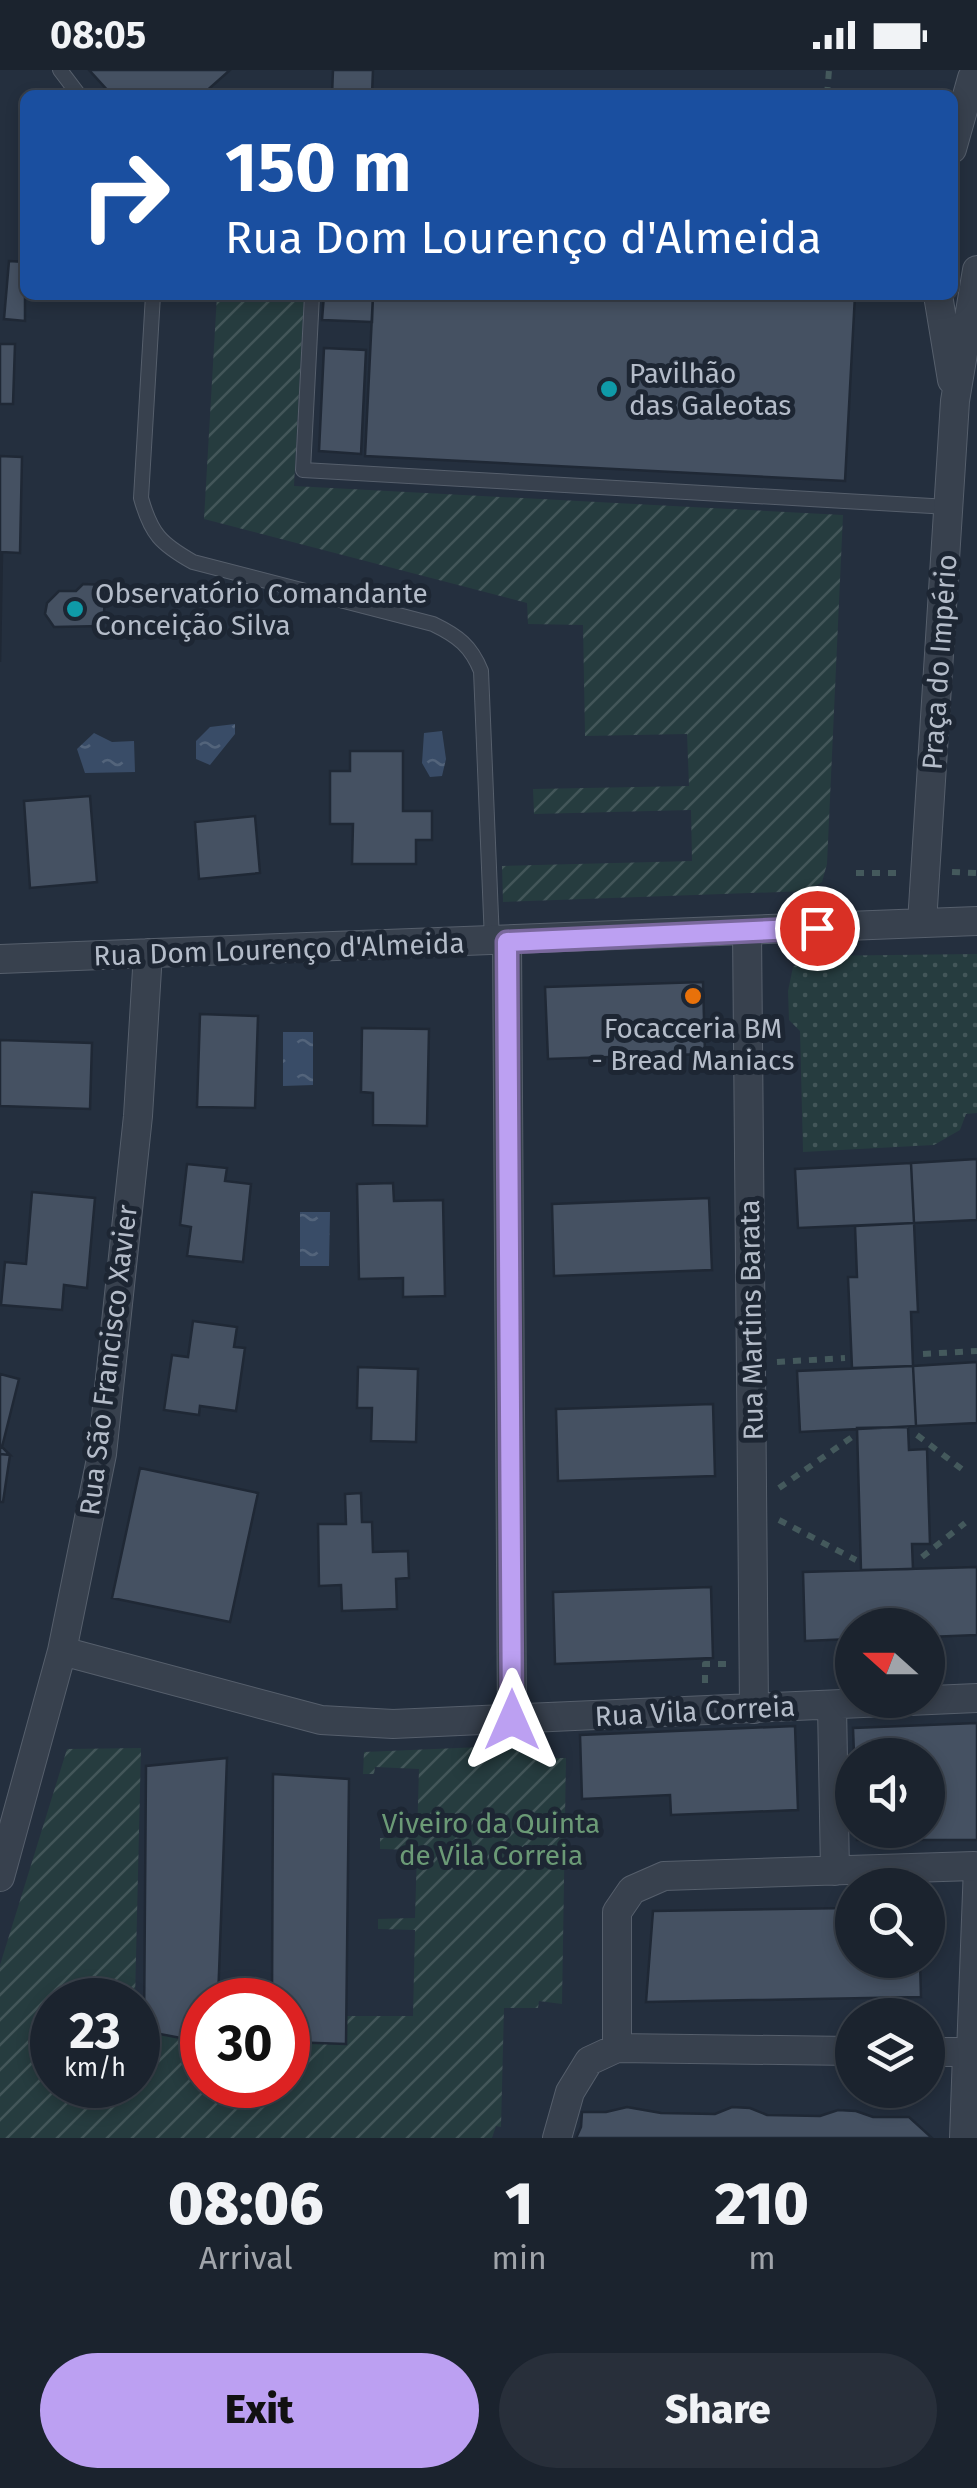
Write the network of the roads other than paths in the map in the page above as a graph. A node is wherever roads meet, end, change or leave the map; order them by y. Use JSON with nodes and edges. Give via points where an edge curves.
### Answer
{"nodes":[{"id":1,"x":60,"y":70,"type":"edge"},
{"id":2,"x":972,"y":77,"type":"edge"},
{"id":3,"x":75,"y":90,"type":"edge"},
{"id":4,"x":958,"y":127,"type":"edge"},
{"id":5,"x":977,"y":270,"type":"edge"},
{"id":6,"x":153,"y":300,"type":"edge"},
{"id":7,"x":312,"y":300,"type":"edge"},
{"id":8,"x":939,"y":300,"type":"edge"},
{"id":9,"x":955,"y":401,"type":"junction"},
{"id":10,"x":950,"y":506,"type":"junction"},
{"id":11,"x":977,"y":921,"type":"edge"},
{"id":12,"x":922,"y":923,"type":"junction"},
{"id":13,"x":747,"y":930,"type":"junction"},
{"id":14,"x":500,"y":942,"type":"junction"},
{"id":15,"x":148,"y":952,"type":"junction"},
{"id":16,"x":0,"y":959,"type":"edge"},
{"id":17,"x":62,"y":1651,"type":"junction"},
{"id":18,"x":977,"y":1698,"type":"edge"},
{"id":19,"x":832,"y":1705,"type":"junction"},
{"id":20,"x":754,"y":1709,"type":"junction"},
{"id":21,"x":512,"y":1720,"type":"junction"},
{"id":22,"x":974,"y":1866,"type":"joint"},
{"id":23,"x":836,"y":1868,"type":"edge"},
{"id":24,"x":928,"y":1868,"type":"edge"},
{"id":25,"x":835,"y":1872,"type":"edge"},
{"id":26,"x":0,"y":1877,"type":"edge"},
{"id":27,"x":617,"y":2048,"type":"junction"},
{"id":28,"x":835,"y":2051,"type":"edge"},
{"id":29,"x":945,"y":2052,"type":"edge"},
{"id":30,"x":972,"y":2053,"type":"edge"},
{"id":31,"x":557,"y":2138,"type":"edge"},
{"id":32,"x":964,"y":2138,"type":"edge"}],
"edges":[{"from":1,"to":3,"type":"lane"},
{"from":2,"to":4,"type":"street"},
{"from":5,"to":9,"type":"street","name":"Praça do Império"},
{"from":6,"to":14,"type":"lane","via":[[141,498],[149,526],[168,548],[193,562],[433,624],[473,650],[481,670]]},
{"from":7,"to":10,"type":"lane","via":[[302,470]]},
{"from":8,"to":9,"type":"street","name":"Praça do Império"},
{"from":9,"to":10,"type":"street","name":"Praça do Império"},
{"from":10,"to":12,"type":"street","name":"Praça do Império"},
{"from":11,"to":12,"type":"street","name":"Rua Dom Lourenço d'Almeida"},
{"from":12,"to":13,"type":"street","name":"Rua Dom Lourenço d'Almeida"},
{"from":13,"to":14,"type":"street","name":"Rua Dom Lourenço d'Almeida"},
{"from":13,"to":20,"type":"street","name":"Rua Martins Barata"},
{"from":14,"to":15,"type":"street","name":"Rua Dom Lourenço d'Almeida"},
{"from":14,"to":21,"type":"street"},
{"from":15,"to":16,"type":"street","name":"Rua Dom Lourenço d'Almeida"},
{"from":15,"to":17,"type":"street","name":"Rua São Francisco Xavier","via":[[138,1116],[102,1454]]},
{"from":17,"to":21,"type":"street","name":"Rua Vila Correia","via":[[321,1720]]},
{"from":17,"to":26,"type":"street","name":"Rua São Francisco Xavier"},
{"from":18,"to":19,"type":"street","name":"Rua Vila Correia"},
{"from":19,"to":20,"type":"street","name":"Rua Vila Correia"},
{"from":19,"to":23,"type":"street"},
{"from":20,"to":21,"type":"street","name":"Rua Vila Correia"},
{"from":22,"to":24,"type":"street"},
{"from":22,"to":30,"type":"street"},
{"from":25,"to":27,"type":"street","via":[[664,1876],[632,1890],[617,1912]]},
{"from":27,"to":28,"type":"street"},
{"from":27,"to":31,"type":"street","via":[[589,2060],[570,2092]]},
{"from":29,"to":30,"type":"street"},
{"from":30,"to":32,"type":"street"}]}
